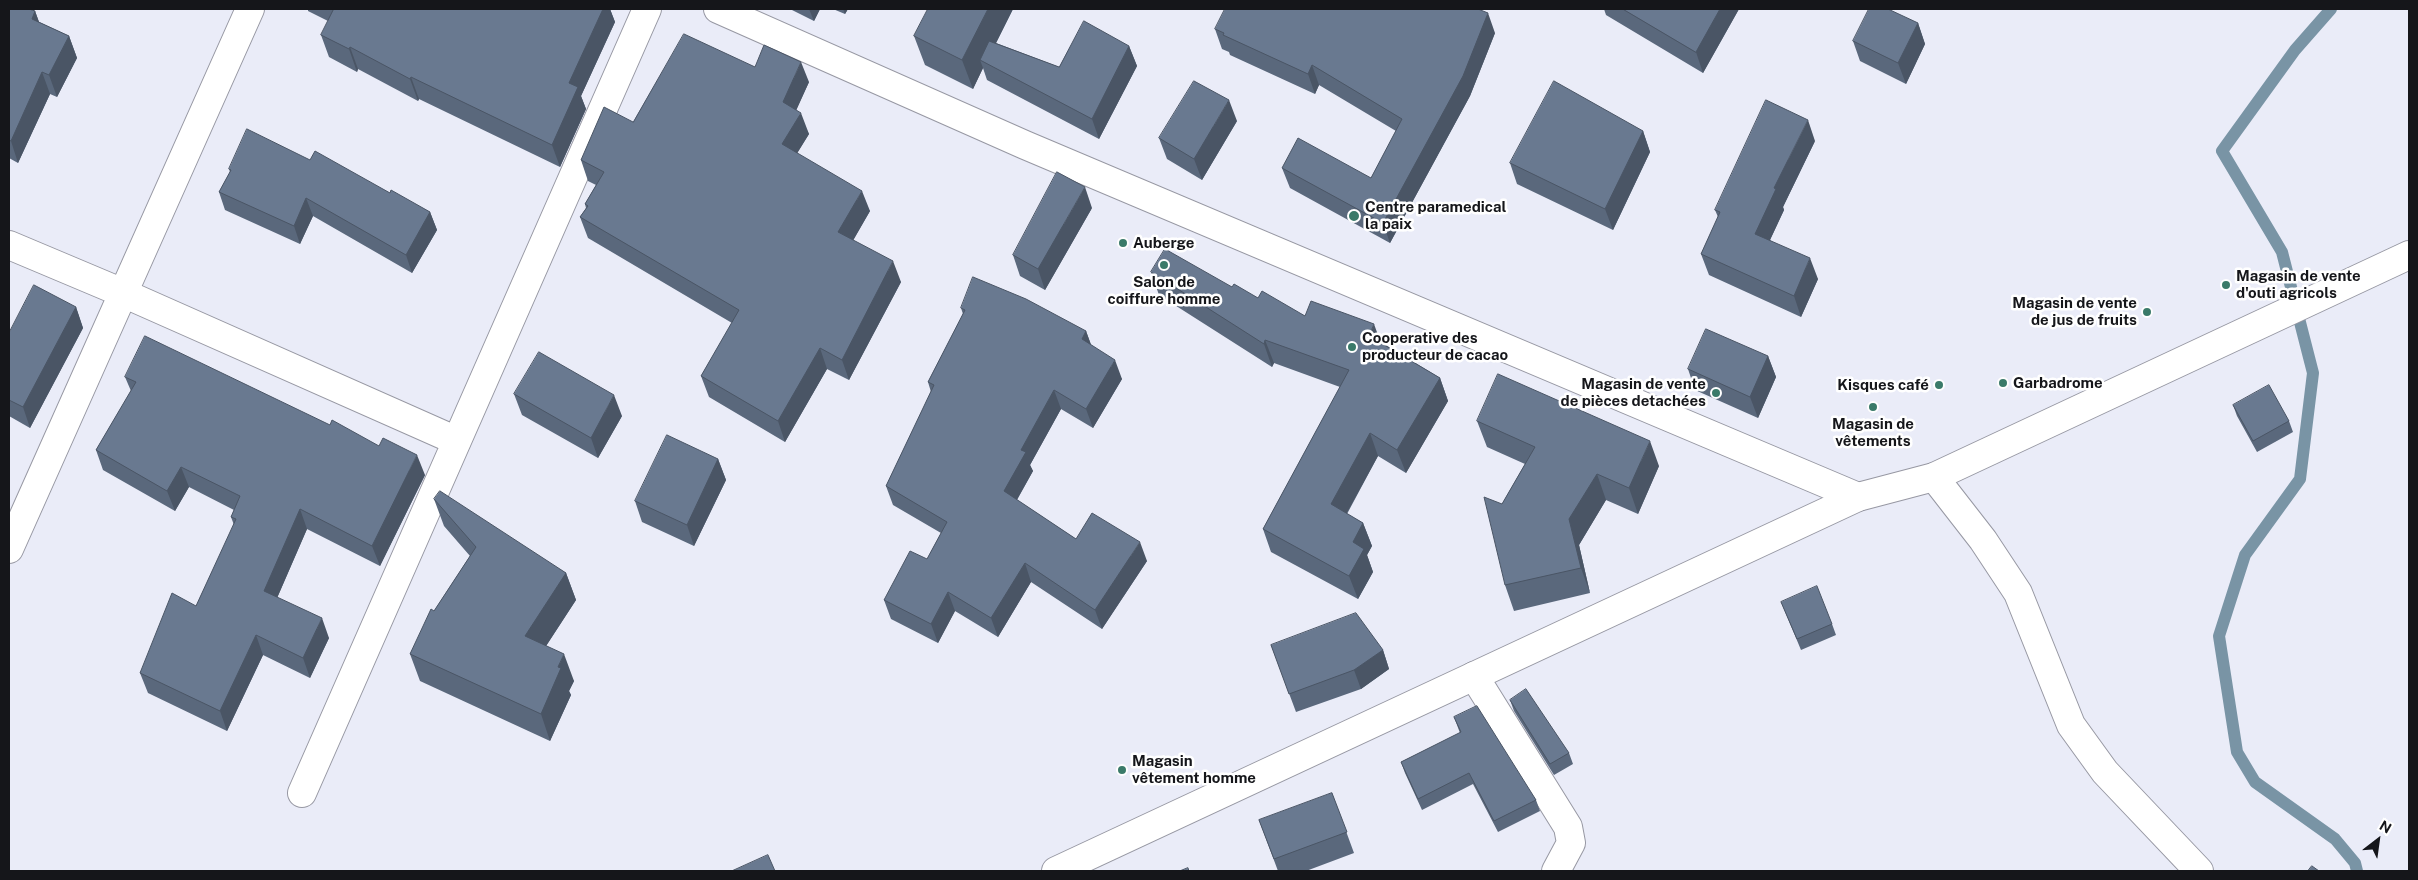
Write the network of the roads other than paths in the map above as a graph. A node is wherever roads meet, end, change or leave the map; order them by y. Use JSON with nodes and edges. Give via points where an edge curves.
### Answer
{"nodes":[{"id":1,"x":250,"y":9,"type":"edge"},
{"id":2,"x":647,"y":9,"type":"edge"},
{"id":3,"x":718,"y":9,"type":"edge"},
{"id":4,"x":9,"y":244,"type":"edge"},
{"id":5,"x":2409,"y":254,"type":"edge"},
{"id":6,"x":123,"y":293,"type":"junction"},
{"id":7,"x":457,"y":441,"type":"junction"},
{"id":8,"x":1934,"y":477,"type":"junction"},
{"id":9,"x":1858,"y":497,"type":"junction"},
{"id":10,"x":9,"y":549,"type":"edge"},
{"id":11,"x":1474,"y":676,"type":"junction"},
{"id":12,"x":302,"y":793,"type":"dead end"},
{"id":13,"x":1056,"y":871,"type":"edge"},
{"id":14,"x":1556,"y":871,"type":"edge"},
{"id":15,"x":2199,"y":871,"type":"edge"}],
"edges":[{"from":1,"to":6,"type":"street"},
{"from":2,"to":7,"type":"street"},
{"from":3,"to":9,"type":"street","via":[[1025,145]]},
{"from":4,"to":6,"type":"street"},
{"from":5,"to":8,"type":"street"},
{"from":6,"to":7,"type":"street"},
{"from":6,"to":10,"type":"street"},
{"from":7,"to":12,"type":"street"},
{"from":8,"to":9,"type":"street"},
{"from":8,"to":15,"type":"street","via":[[2018,593],[2071,725],[2105,772]]},
{"from":9,"to":11,"type":"street"},
{"from":11,"to":13,"type":"street"},
{"from":11,"to":14,"type":"street","via":[[1568,827],[1571,843]]}]}
